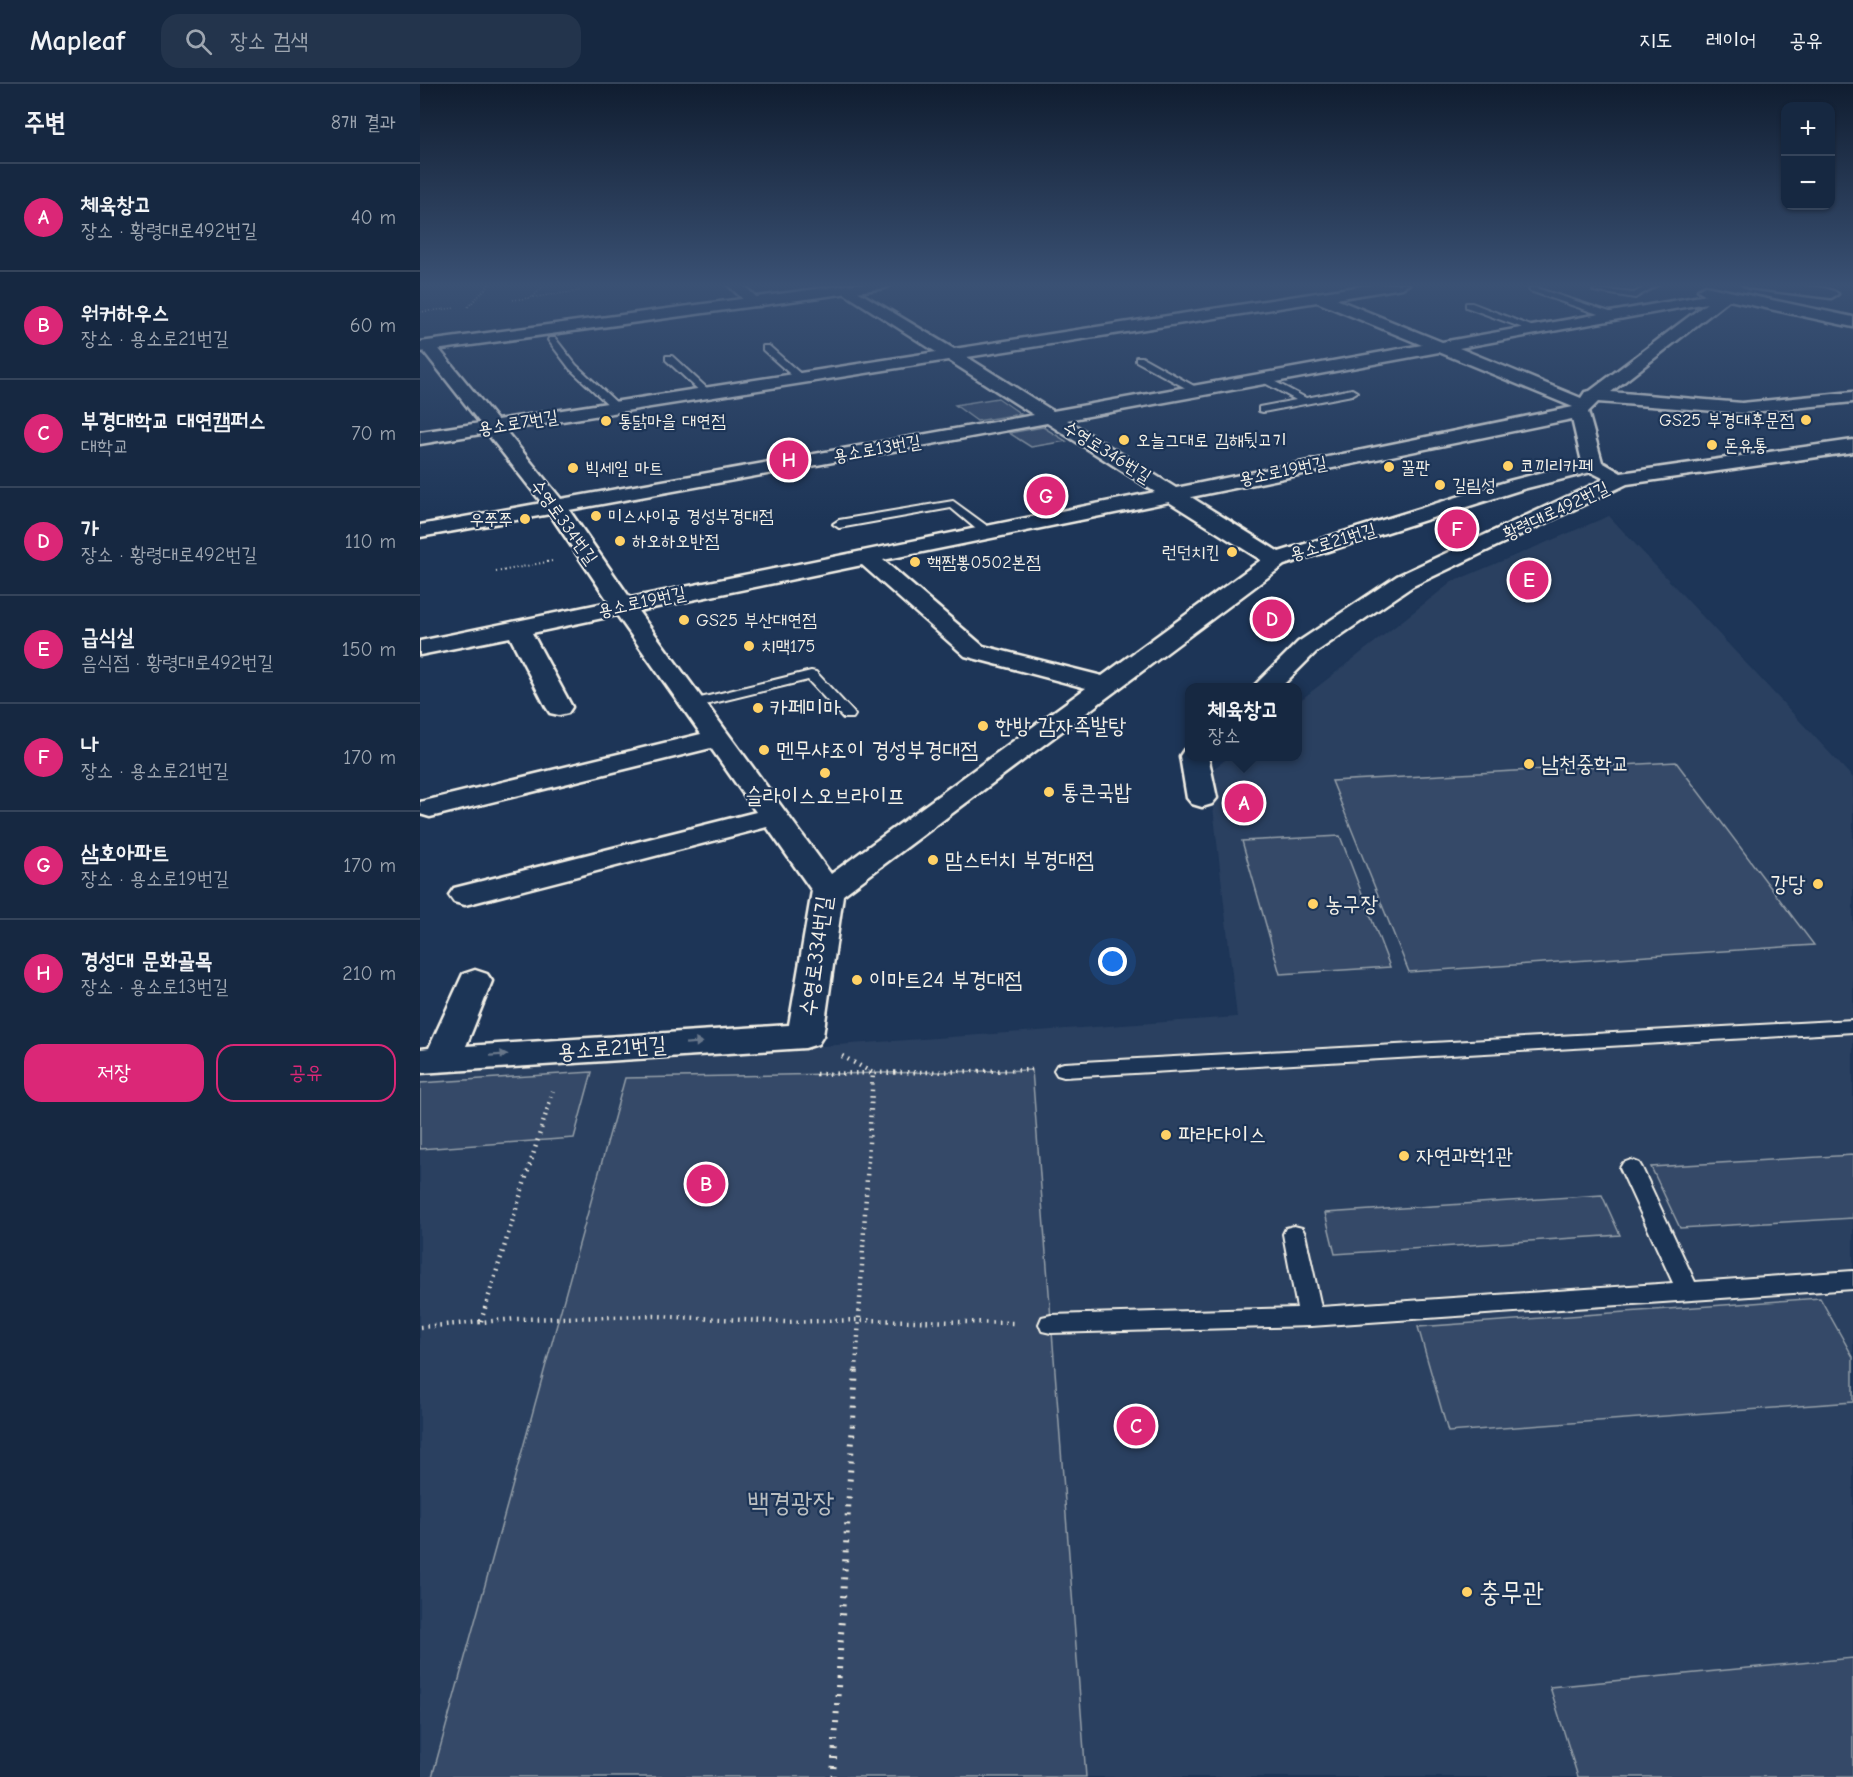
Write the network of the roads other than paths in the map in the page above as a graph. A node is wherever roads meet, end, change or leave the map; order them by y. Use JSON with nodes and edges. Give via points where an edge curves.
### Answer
{"nodes":[{"id":1,"x":439,"y":363,"type":"edge"},
{"id":2,"x":569,"y":363,"type":"edge"},
{"id":3,"x":674,"y":363,"type":"edge"},
{"id":4,"x":783,"y":363,"type":"edge"},
{"id":5,"x":896,"y":363,"type":"edge"},
{"id":6,"x":967,"y":363,"type":"edge"},
{"id":7,"x":1146,"y":363,"type":"edge"},
{"id":8,"x":1352,"y":363,"type":"edge"},
{"id":9,"x":1481,"y":363,"type":"edge"},
{"id":10,"x":1638,"y":363,"type":"edge"},
{"id":11,"x":800,"y":378,"type":"junction"},
{"id":12,"x":1264,"y":379,"type":"junction"},
{"id":13,"x":1198,"y":391,"type":"junction"},
{"id":14,"x":1352,"y":392,"type":"dead end"},
{"id":15,"x":707,"y":393,"type":"junction"},
{"id":16,"x":1853,"y":397,"type":"edge"},
{"id":17,"x":1305,"y":401,"type":"junction"},
{"id":18,"x":1584,"y":404,"type":"junction"},
{"id":19,"x":616,"y":407,"type":"junction"},
{"id":20,"x":1263,"y":409,"type":"dead end"},
{"id":21,"x":1052,"y":417,"type":"junction"},
{"id":22,"x":493,"y":427,"type":"junction"},
{"id":23,"x":420,"y":438,"type":"edge"},
{"id":24,"x":1853,"y":446,"type":"edge"},
{"id":25,"x":1593,"y":465,"type":"junction"},
{"id":26,"x":1622,"y":479,"type":"junction"},
{"id":27,"x":1172,"y":493,"type":"junction"},
{"id":28,"x":556,"y":507,"type":"junction"},
{"id":29,"x":839,"y":524,"type":"dead end"},
{"id":30,"x":420,"y":531,"type":"edge"},
{"id":31,"x":986,"y":531,"type":"junction"},
{"id":32,"x":865,"y":556,"type":"junction"},
{"id":33,"x":1276,"y":560,"type":"junction"},
{"id":34,"x":623,"y":606,"type":"junction"},
{"id":35,"x":517,"y":628,"type":"junction"},
{"id":36,"x":420,"y":648,"type":"edge"},
{"id":37,"x":1269,"y":683,"type":"edge"},
{"id":38,"x":1106,"y":686,"type":"junction"},
{"id":39,"x":693,"y":704,"type":"junction"},
{"id":40,"x":559,"y":707,"type":"dead end"},
{"id":41,"x":848,"y":715,"type":"dead end"},
{"id":42,"x":718,"y":738,"type":"junction"},
{"id":43,"x":1195,"y":761,"type":"edge"},
{"id":44,"x":1202,"y":798,"type":"dead end"},
{"id":45,"x":429,"y":807,"type":"dead end"},
{"id":46,"x":774,"y":816,"type":"junction"},
{"id":47,"x":828,"y":891,"type":"junction"},
{"id":48,"x":465,"y":895,"type":"dead end"},
{"id":49,"x":475,"y":981,"type":"dead end"},
{"id":50,"x":1853,"y":1026,"type":"edge"},
{"id":51,"x":805,"y":1036,"type":"joint"},
{"id":52,"x":432,"y":1060,"type":"edge"},
{"id":53,"x":1064,"y":1070,"type":"dead end"},
{"id":54,"x":1631,"y":1168,"type":"dead end"},
{"id":55,"x":1294,"y":1234,"type":"dead end"},
{"id":56,"x":1853,"y":1280,"type":"edge"},
{"id":57,"x":1689,"y":1291,"type":"junction"},
{"id":58,"x":1311,"y":1317,"type":"junction"},
{"id":59,"x":1050,"y":1324,"type":"road end"}],
"edges":[{"from":1,"to":22,"type":"street","name":"수영로334번길"},
{"from":2,"to":19,"type":"lane"},
{"from":3,"to":15,"type":"lane"},
{"from":4,"to":11,"type":"lane"},
{"from":5,"to":11,"type":"street","name":"용소로7번길"},
{"from":6,"to":21,"type":"street","name":"수영로346번길"},
{"from":7,"to":13,"type":"lane"},
{"from":8,"to":12,"type":"street","name":"용소로13번길"},
{"from":9,"to":18,"type":"street"},
{"from":10,"to":18,"type":"street"},
{"from":11,"to":15,"type":"street","name":"용소로7번길"},
{"from":12,"to":13,"type":"street","name":"용소로13번길"},
{"from":12,"to":17,"type":"lane"},
{"from":13,"to":21,"type":"street","name":"용소로13번길"},
{"from":14,"to":17,"type":"lane"},
{"from":15,"to":19,"type":"street","name":"용소로7번길"},
{"from":16,"to":18,"type":"street","via":[[1742,408]]},
{"from":17,"to":20,"type":"lane"},
{"from":18,"to":25,"type":"street"},
{"from":18,"to":27,"type":"street","name":"용소로19번길"},
{"from":19,"to":22,"type":"street","name":"용소로7번길"},
{"from":21,"to":27,"type":"street","name":"수영로346번길"},
{"from":21,"to":28,"type":"street","name":"용소로13번길"},
{"from":22,"to":23,"type":"street","name":"용소로7번길"},
{"from":22,"to":28,"type":"street","name":"수영로334번길"},
{"from":24,"to":26,"type":"street","name":"황령대로492번길"},
{"from":25,"to":26,"type":"street"},
{"from":25,"to":33,"type":"street","name":"용소로21번길"},
{"from":26,"to":37,"type":"street","name":"황령대로492번길","via":[[1405,581],[1307,647]]},
{"from":27,"to":31,"type":"street","name":"용소로19번길"},
{"from":27,"to":33,"type":"street","name":"수영로346번길"},
{"from":28,"to":30,"type":"street","name":"용소로13번길"},
{"from":28,"to":34,"type":"street","name":"수영로334번길"},
{"from":29,"to":31,"type":"lane","via":[[953,504]]},
{"from":31,"to":32,"type":"street","name":"용소로19번길"},
{"from":32,"to":34,"type":"street","name":"용소로19번길"},
{"from":32,"to":38,"type":"street","via":[[975,651]]},
{"from":33,"to":38,"type":"street","name":"용소로21번길"},
{"from":34,"to":35,"type":"street","name":"용소로19번길"},
{"from":34,"to":39,"type":"street","name":"수영로334번길"},
{"from":35,"to":36,"type":"street","name":"용소로19번길"},
{"from":35,"to":40,"type":"street"},
{"from":38,"to":47,"type":"street","name":"용소로21번길"},
{"from":39,"to":41,"type":"lane","via":[[811,675]]},
{"from":39,"to":42,"type":"street","name":"수영로334번길"},
{"from":42,"to":45,"type":"street"},
{"from":42,"to":46,"type":"street","name":"수영로334번길"},
{"from":43,"to":44,"type":"street"},
{"from":46,"to":47,"type":"street","name":"수영로334번길"},
{"from":46,"to":48,"type":"street"},
{"from":47,"to":51,"type":"street","name":"수영로334번길"},
{"from":49,"to":52,"type":"street"},
{"from":50,"to":53,"type":"lane"},
{"from":52,"to":51,"type":"street","name":"용소로21번길","one_way":true},
{"from":54,"to":57,"type":"lane"},
{"from":55,"to":58,"type":"lane"},
{"from":56,"to":57,"type":"lane"},
{"from":57,"to":58,"type":"lane"},
{"from":58,"to":59,"type":"lane"}]}
